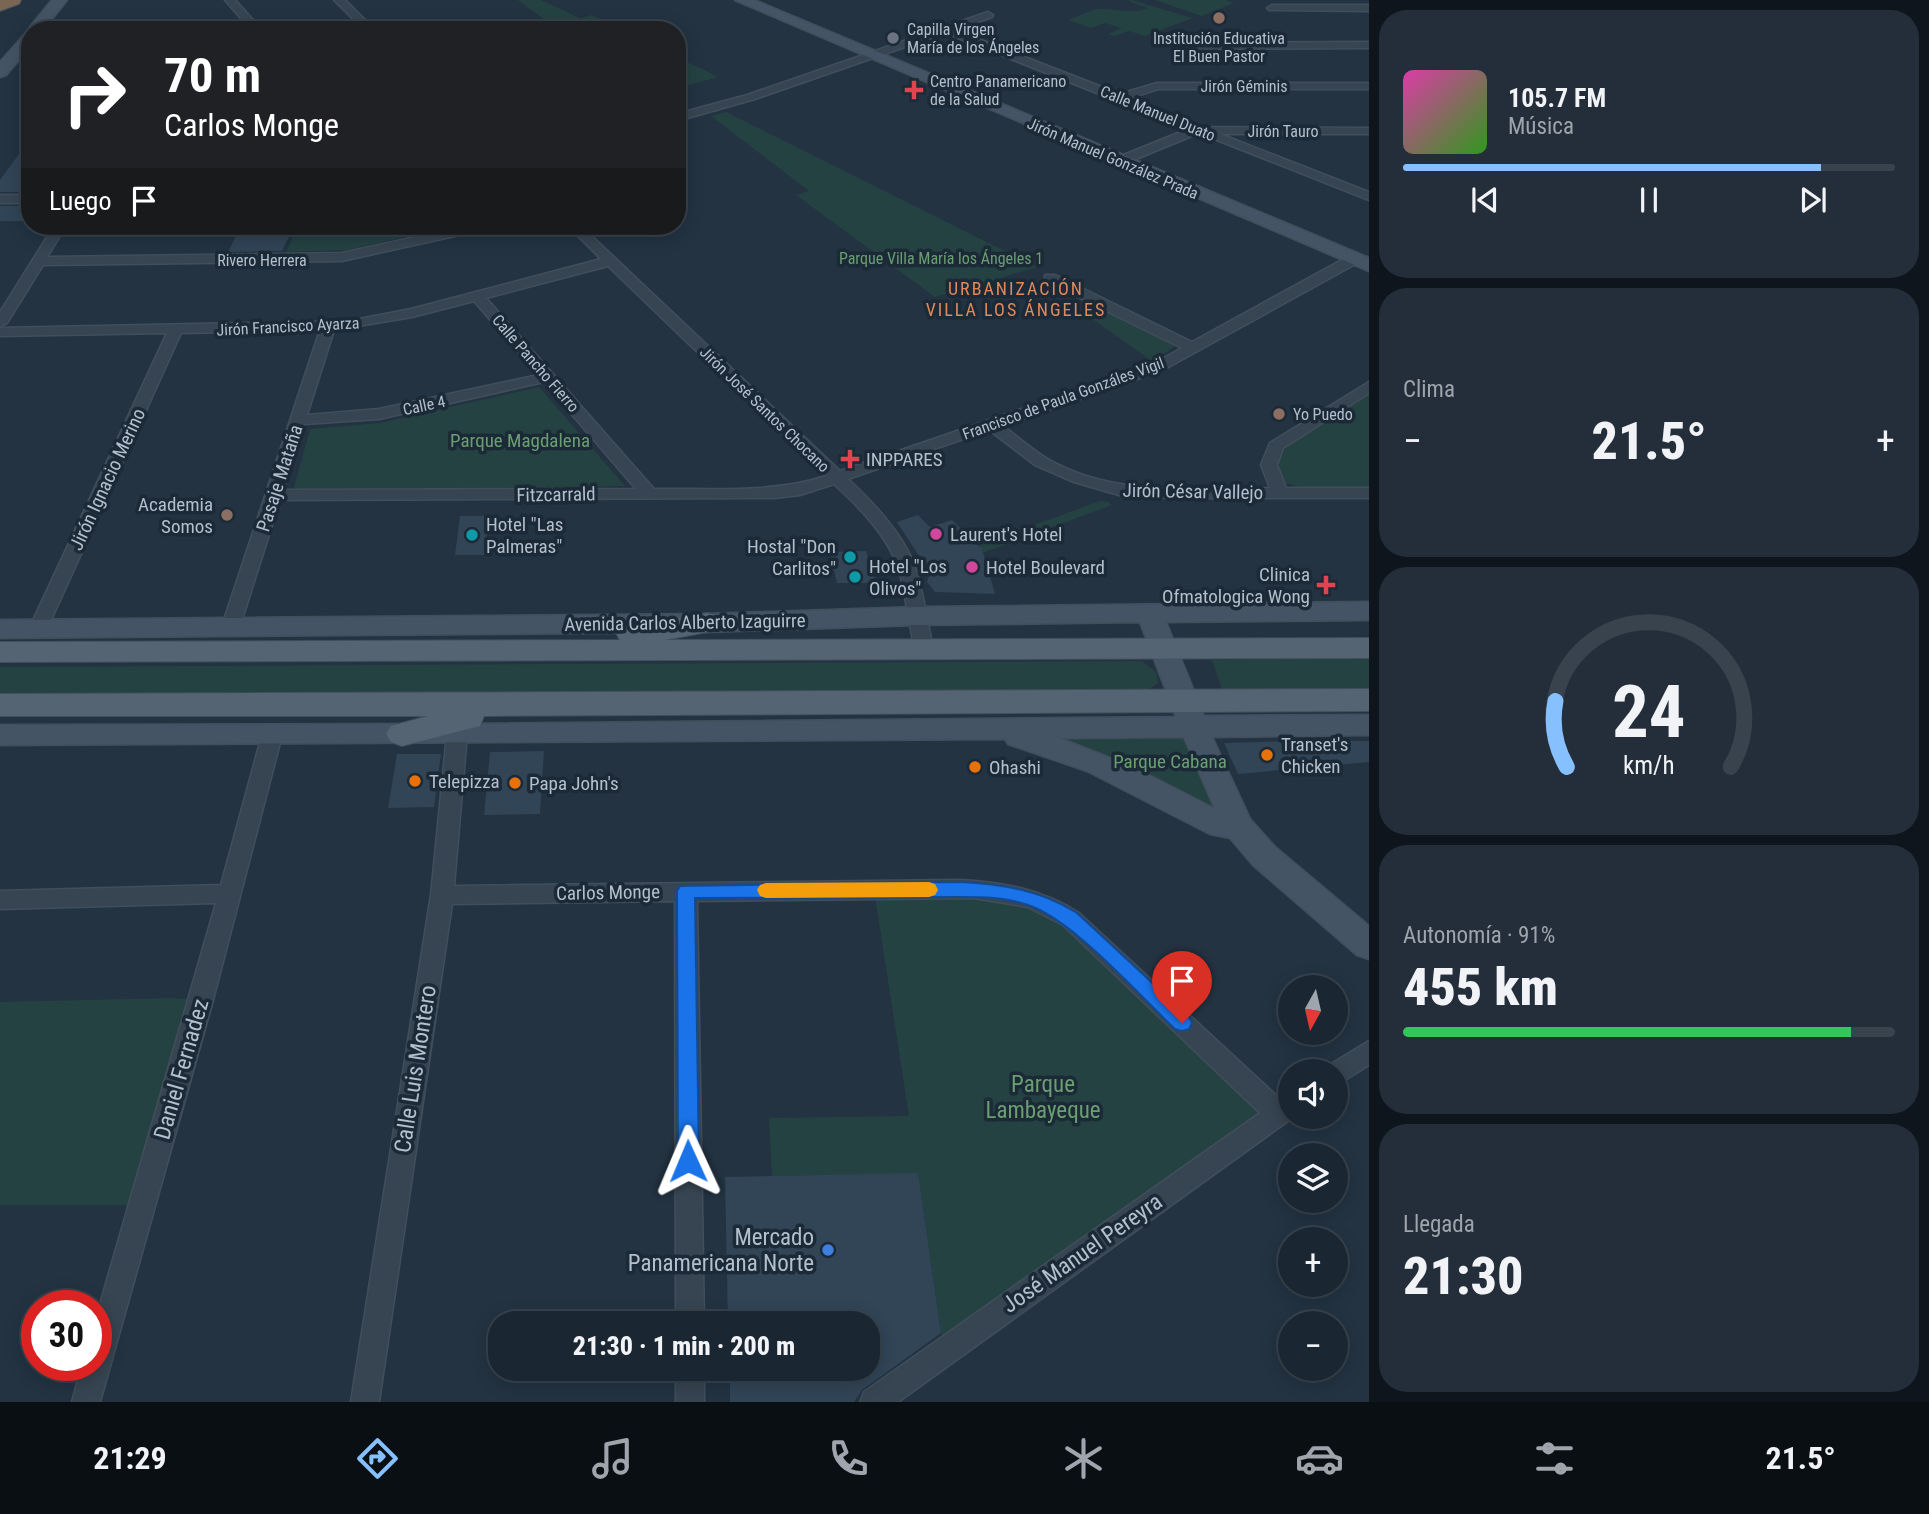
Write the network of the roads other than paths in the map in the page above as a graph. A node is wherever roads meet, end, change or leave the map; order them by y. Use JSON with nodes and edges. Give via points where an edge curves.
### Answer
{"nodes":[{"id":1,"x":12,"y":0,"type":"edge"},
{"id":2,"x":60,"y":0,"type":"edge"},
{"id":3,"x":230,"y":0,"type":"edge"},
{"id":4,"x":339,"y":0,"type":"edge"},
{"id":5,"x":742,"y":0,"type":"edge"},
{"id":6,"x":0,"y":5,"type":"edge"},
{"id":7,"x":1272,"y":8,"type":"dead end"},
{"id":8,"x":1369,"y":8,"type":"edge"},
{"id":9,"x":988,"y":15,"type":"dead end"},
{"id":10,"x":43,"y":21,"type":"edge"},
{"id":11,"x":249,"y":21,"type":"edge"},
{"id":12,"x":361,"y":21,"type":"edge"},
{"id":13,"x":946,"y":30,"type":"junction"},
{"id":14,"x":1369,"y":45,"type":"edge"},
{"id":15,"x":1188,"y":46,"type":"dead end"},
{"id":16,"x":21,"y":48,"type":"edge"},
{"id":17,"x":871,"y":55,"type":"junction"},
{"id":18,"x":0,"y":72,"type":"edge"},
{"id":19,"x":1369,"y":86,"type":"edge"},
{"id":20,"x":1120,"y":98,"type":"junction"},
{"id":21,"x":686,"y":115,"type":"edge"},
{"id":22,"x":1201,"y":130,"type":"junction"},
{"id":23,"x":1342,"y":131,"type":"junction"},
{"id":24,"x":1369,"y":131,"type":"edge"},
{"id":25,"x":1369,"y":141,"type":"edge"},
{"id":26,"x":1120,"y":161,"type":"junction"},
{"id":27,"x":1369,"y":196,"type":"edge"},
{"id":28,"x":0,"y":199,"type":"edge"},
{"id":29,"x":21,"y":199,"type":"edge"},
{"id":30,"x":54,"y":235,"type":"edge"},
{"id":31,"x":441,"y":235,"type":"edge"},
{"id":32,"x":584,"y":235,"type":"edge"},
{"id":33,"x":38,"y":261,"type":"junction"},
{"id":34,"x":611,"y":261,"type":"junction"},
{"id":35,"x":1362,"y":262,"type":"edge"},
{"id":36,"x":1050,"y":278,"type":"dead end"},
{"id":37,"x":478,"y":297,"type":"junction"},
{"id":38,"x":0,"y":323,"type":"edge"},
{"id":39,"x":328,"y":327,"type":"junction"},
{"id":40,"x":175,"y":330,"type":"junction"},
{"id":41,"x":0,"y":332,"type":"edge"},
{"id":42,"x":1191,"y":347,"type":"junction"},
{"id":43,"x":548,"y":377,"type":"junction"},
{"id":44,"x":1369,"y":386,"type":"edge"},
{"id":45,"x":298,"y":420,"type":"junction"},
{"id":46,"x":992,"y":425,"type":"junction"},
{"id":47,"x":837,"y":478,"type":"junction"},
{"id":48,"x":649,"y":493,"type":"junction"},
{"id":49,"x":1279,"y":493,"type":"junction"},
{"id":50,"x":1369,"y":493,"type":"edge"},
{"id":51,"x":273,"y":495,"type":"junction"},
{"id":52,"x":1369,"y":611,"type":"edge"},
{"id":53,"x":1149,"y":612,"type":"junction"},
{"id":54,"x":917,"y":616,"type":"junction"},
{"id":55,"x":707,"y":623,"type":"junction"},
{"id":56,"x":0,"y":629,"type":"edge"},
{"id":57,"x":230,"y":629,"type":"junction"},
{"id":58,"x":39,"y":640,"type":"junction"},
{"id":59,"x":1369,"y":648,"type":"edge"},
{"id":60,"x":1163,"y":649,"type":"junction"},
{"id":61,"x":924,"y":650,"type":"junction"},
{"id":62,"x":0,"y":651,"type":"edge"},
{"id":63,"x":526,"y":651,"type":"junction"},
{"id":64,"x":1369,"y":700,"type":"edge"},
{"id":65,"x":0,"y":705,"type":"edge"},
{"id":66,"x":517,"y":705,"type":"junction"},
{"id":67,"x":1190,"y":715,"type":"junction"},
{"id":68,"x":931,"y":716,"type":"junction"},
{"id":69,"x":1369,"y":725,"type":"edge"},
{"id":70,"x":970,"y":729,"type":"junction"},
{"id":71,"x":272,"y":734,"type":"junction"},
{"id":72,"x":402,"y":734,"type":"junction"},
{"id":73,"x":457,"y":734,"type":"junction"},
{"id":74,"x":0,"y":735,"type":"edge"},
{"id":75,"x":1234,"y":818,"type":"junction"},
{"id":76,"x":686,"y":891,"type":"junction"},
{"id":77,"x":228,"y":894,"type":"junction"},
{"id":78,"x":442,"y":895,"type":"junction"},
{"id":79,"x":0,"y":900,"type":"edge"},
{"id":80,"x":1369,"y":945,"type":"edge"},
{"id":81,"x":1369,"y":1052,"type":"edge"},
{"id":82,"x":1348,"y":1066,"type":"edge"},
{"id":83,"x":1278,"y":1105,"type":"edge"},
{"id":84,"x":1278,"y":1114,"type":"edge"},
{"id":85,"x":690,"y":1311,"type":"edge"},
{"id":86,"x":690,"y":1381,"type":"edge"},
{"id":87,"x":86,"y":1402,"type":"edge"},
{"id":88,"x":365,"y":1402,"type":"edge"},
{"id":89,"x":690,"y":1402,"type":"edge"},
{"id":90,"x":874,"y":1402,"type":"edge"}],
"edges":[{"from":1,"to":6,"type":"highway"},
{"from":2,"to":10,"type":"street"},
{"from":3,"to":11,"type":"street"},
{"from":4,"to":12,"type":"street"},
{"from":5,"to":17,"type":"street","name":"Jirón Manuel González Prada"},
{"from":7,"to":8,"type":"street"},
{"from":9,"to":13,"type":"street"},
{"from":13,"to":17,"type":"street"},
{"from":13,"to":20,"type":"street","name":"Calle Manuel Duato"},
{"from":14,"to":15,"type":"street"},
{"from":16,"to":18,"type":"street"},
{"from":17,"to":21,"type":"street"},
{"from":17,"to":26,"type":"street","name":"Jirón Manuel González Prada"},
{"from":19,"to":20,"type":"street","name":"Jirón Géminis","via":[[1157,86]]},
{"from":20,"to":22,"type":"street","name":"Calle Manuel Duato"},
{"from":22,"to":23,"type":"street","name":"Jirón Tauro"},
{"from":22,"to":26,"type":"street","name":"Jirón Tauro"},
{"from":22,"to":27,"type":"street","name":"Calle Manuel Duato"},
{"from":23,"to":24,"type":"street","name":"Jirón Tauro"},
{"from":23,"to":25,"type":"street"},
{"from":26,"to":35,"type":"street","name":"Jirón Manuel González Prada"},
{"from":28,"to":29,"type":"street"},
{"from":30,"to":33,"type":"street"},
{"from":31,"to":33,"type":"street","name":"Rivero Herrera","via":[[342,257]]},
{"from":32,"to":34,"type":"street","name":"Jirón José Santos Chocano"},
{"from":33,"to":38,"type":"street"},
{"from":34,"to":37,"type":"street","name":"Jirón Francisco Ayarza"},
{"from":34,"to":47,"type":"street","name":"Jirón José Santos Chocano"},
{"from":35,"to":42,"type":"street","name":"Francisco de Paula Gonzáles Vigil"},
{"from":36,"to":42,"type":"street"},
{"from":37,"to":39,"type":"street","name":"Jirón Francisco Ayarza","via":[[383,320]]},
{"from":37,"to":43,"type":"street","name":"Calle Pancho Fierro"},
{"from":39,"to":40,"type":"street","name":"Jirón Francisco Ayarza"},
{"from":39,"to":45,"type":"street","name":"Pasaje Mataña"},
{"from":40,"to":41,"type":"street","name":"Jirón Francisco Ayarza"},
{"from":40,"to":58,"type":"street","name":"Jirón Ignacio Merino"},
{"from":42,"to":46,"type":"street","name":"Francisco de Paula Gonzáles Vigil","via":[[1147,371]]},
{"from":43,"to":45,"type":"street","name":"Calle 4","via":[[379,414]]},
{"from":43,"to":48,"type":"street","name":"Calle Pancho Fierro"},
{"from":44,"to":49,"type":"street","via":[[1276,446],[1269,465]]},
{"from":45,"to":51,"type":"street","name":"Pasaje Mataña"},
{"from":46,"to":47,"type":"street","name":"Francisco de Paula Gonzáles Vigil"},
{"from":46,"to":49,"type":"street","name":"Jirón César Vallejo","via":[[1041,462],[1100,486],[1138,492]]},
{"from":47,"to":48,"type":"street","name":"Fitzcarrald","via":[[784,492]]},
{"from":47,"to":54,"type":"street","name":"Jirón José Santos Chocano","via":[[863,502],[902,556]]},
{"from":48,"to":51,"type":"street","name":"Fitzcarrald"},
{"from":49,"to":50,"type":"street","name":"Jirón César Vallejo"},
{"from":51,"to":57,"type":"street","name":"Pasaje Mataña"},
{"from":52,"to":53,"type":"street","name":"Avenida Carlos Alberto Izaguirre"},
{"from":53,"to":54,"type":"street","name":"Avenida Carlos Alberto Izaguirre"},
{"from":53,"to":60,"type":"street"},
{"from":54,"to":55,"type":"street","name":"Avenida Carlos Alberto Izaguirre"},
{"from":54,"to":61,"type":"street","name":"Jirón José Santos Chocano"},
{"from":55,"to":57,"type":"street","name":"Avenida Carlos Alberto Izaguirre"},
{"from":55,"to":63,"type":"main road","via":[[558,641]]},
{"from":56,"to":58,"type":"street","name":"Avenida Carlos Alberto Izaguirre"},
{"from":57,"to":58,"type":"street","name":"Avenida Carlos Alberto Izaguirre"},
{"from":58,"to":62,"type":"main road","name":"Avenida Carlos Alberto Izaguirre"},
{"from":58,"to":63,"type":"main road","name":"Avenida Carlos Alberto Izaguirre"},
{"from":59,"to":60,"type":"main road","name":"Avenida Carlos Alberto Izaguirre"},
{"from":60,"to":61,"type":"main road","name":"Avenida Carlos Alberto Izaguirre"},
{"from":60,"to":67,"type":"street"},
{"from":61,"to":63,"type":"main road","name":"Avenida Carlos Alberto Izaguirre"},
{"from":64,"to":67,"type":"main road"},
{"from":65,"to":66,"type":"main road"},
{"from":66,"to":68,"type":"main road"},
{"from":66,"to":72,"type":"main road"},
{"from":67,"to":68,"type":"main road"},
{"from":67,"to":69,"type":"street"},
{"from":67,"to":70,"type":"street"},
{"from":67,"to":75,"type":"street"},
{"from":68,"to":70,"type":"street"},
{"from":68,"to":73,"type":"street"},
{"from":70,"to":75,"type":"street","via":[[1028,739],[1078,756],[1221,826],[1231,826]]},
{"from":71,"to":72,"type":"street"},
{"from":71,"to":74,"type":"street"},
{"from":71,"to":77,"type":"street","name":"Daniel Fernadez"},
{"from":72,"to":73,"type":"street"},
{"from":73,"to":78,"type":"street","name":"Calle Luis Montero"},
{"from":75,"to":80,"type":"street","via":[[1264,856]]},
{"from":76,"to":78,"type":"street","name":"Carlos Monge"},
{"from":76,"to":83,"type":"street","name":"Carlos Monge","via":[[969,890],[1007,892],[1039,901],[1071,919]]},
{"from":76,"to":85,"type":"street"},
{"from":77,"to":79,"type":"street"},
{"from":77,"to":87,"type":"street","name":"Daniel Fernadez"},
{"from":78,"to":88,"type":"street","name":"Calle Luis Montero"},
{"from":81,"to":82,"type":"street"},
{"from":84,"to":90,"type":"street","name":"José Manuel Pereyra"},
{"from":86,"to":89,"type":"street"}]}
